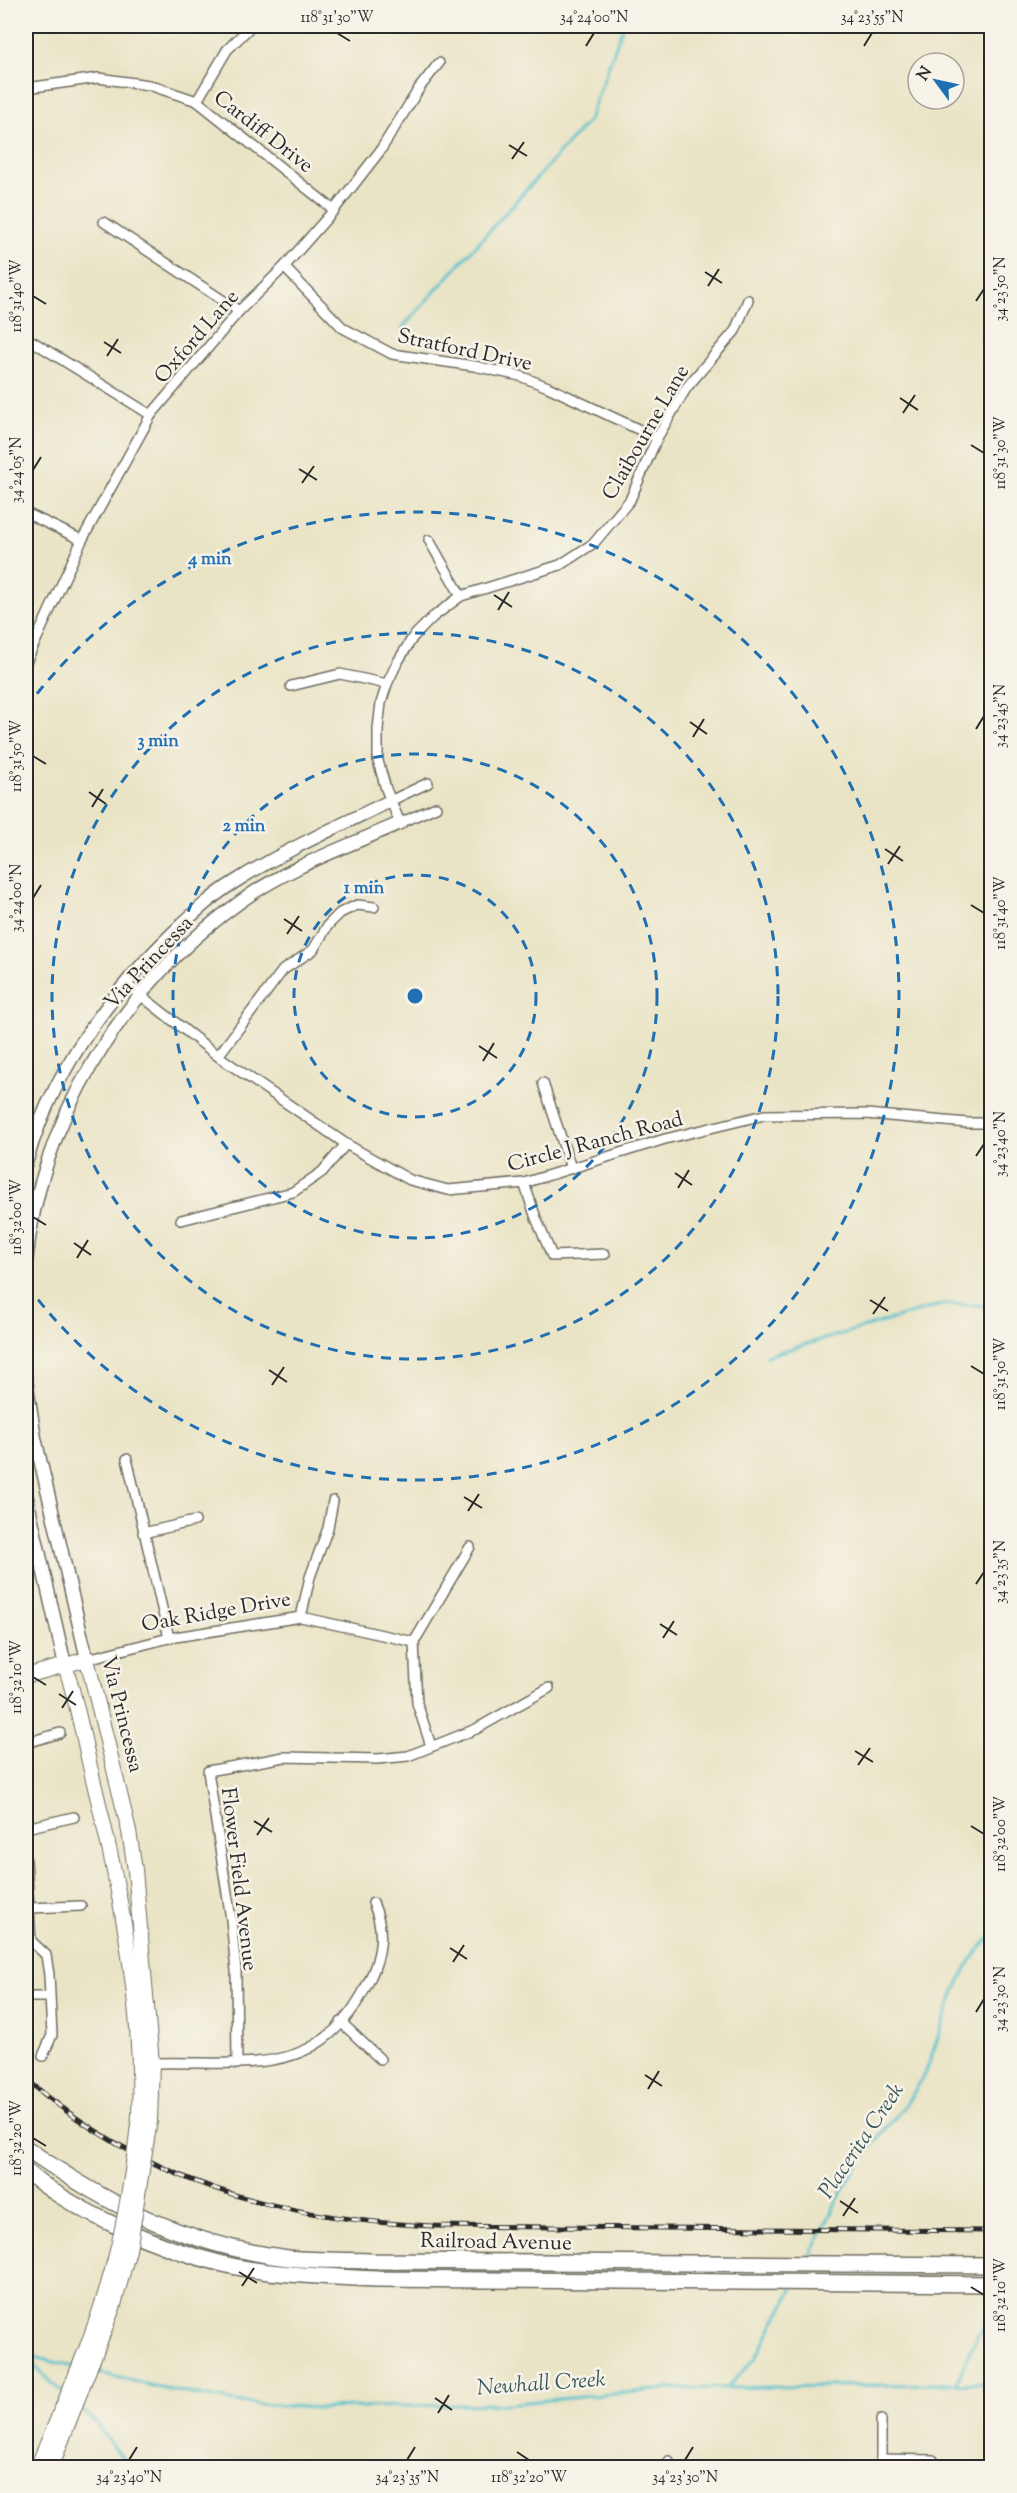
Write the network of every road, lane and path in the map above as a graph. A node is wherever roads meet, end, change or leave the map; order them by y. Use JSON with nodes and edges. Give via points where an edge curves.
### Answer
{"nodes":[{"id":1,"x":251,"y":26,"type":"edge"},
{"id":2,"x":439,"y":63,"type":"dead end"},
{"id":3,"x":26,"y":92,"type":"edge"},
{"id":4,"x":197,"y":101,"type":"junction"},
{"id":5,"x":334,"y":210,"type":"junction"},
{"id":6,"x":104,"y":222,"type":"dead end"},
{"id":7,"x":284,"y":267,"type":"junction"},
{"id":8,"x":747,"y":300,"type":"dead end"},
{"id":9,"x":239,"y":311,"type":"junction"},
{"id":10,"x":27,"y":338,"type":"dead end"},
{"id":11,"x":151,"y":415,"type":"junction"},
{"id":12,"x":657,"y":438,"type":"junction"},
{"id":13,"x":26,"y":513,"type":"edge"},
{"id":14,"x":81,"y":540,"type":"junction"},
{"id":15,"x":429,"y":540,"type":"dead end"},
{"id":16,"x":461,"y":596,"type":"junction"},
{"id":17,"x":26,"y":662,"type":"edge"},
{"id":18,"x":387,"y":684,"type":"junction"},
{"id":19,"x":291,"y":686,"type":"dead end"},
{"id":20,"x":428,"y":783,"type":"dead end"},
{"id":21,"x":390,"y":801,"type":"junction"},
{"id":22,"x":436,"y":807,"type":"dead end"},
{"id":23,"x":399,"y":823,"type":"junction"},
{"id":24,"x":374,"y":907,"type":"dead end"},
{"id":25,"x":125,"y":982,"type":"junction"},
{"id":26,"x":140,"y":995,"type":"junction"},
{"id":27,"x":218,"y":1056,"type":"junction"},
{"id":28,"x":543,"y":1083,"type":"dead end"},
{"id":29,"x":992,"y":1123,"type":"edge"},
{"id":30,"x":346,"y":1144,"type":"junction"},
{"id":31,"x":27,"y":1150,"type":"edge"},
{"id":32,"x":49,"y":1157,"type":"junction"},
{"id":33,"x":26,"y":1163,"type":"edge"},
{"id":34,"x":571,"y":1168,"type":"junction"},
{"id":35,"x":525,"y":1183,"type":"junction"},
{"id":36,"x":181,"y":1220,"type":"dead end"},
{"id":37,"x":605,"y":1254,"type":"dead end"},
{"id":38,"x":26,"y":1263,"type":"edge"},
{"id":39,"x":26,"y":1380,"type":"edge"},
{"id":40,"x":127,"y":1459,"type":"dead end"},
{"id":41,"x":26,"y":1494,"type":"edge"},
{"id":42,"x":333,"y":1501,"type":"dead end"},
{"id":43,"x":195,"y":1521,"type":"dead end"},
{"id":44,"x":143,"y":1533,"type":"junction"},
{"id":45,"x":470,"y":1547,"type":"dead end"},
{"id":46,"x":41,"y":1562,"type":"junction"},
{"id":47,"x":26,"y":1565,"type":"edge"},
{"id":48,"x":301,"y":1617,"type":"junction"},
{"id":49,"x":169,"y":1638,"type":"junction"},
{"id":50,"x":414,"y":1642,"type":"junction"},
{"id":51,"x":87,"y":1659,"type":"junction"},
{"id":52,"x":65,"y":1665,"type":"junction"},
{"id":53,"x":26,"y":1676,"type":"edge"},
{"id":54,"x":549,"y":1688,"type":"dead end"},
{"id":55,"x":60,"y":1733,"type":"dead end"},
{"id":56,"x":26,"y":1743,"type":"edge"},
{"id":57,"x":431,"y":1746,"type":"junction"},
{"id":58,"x":74,"y":1817,"type":"dead end"},
{"id":59,"x":26,"y":1828,"type":"edge"},
{"id":60,"x":26,"y":1860,"type":"edge"},
{"id":61,"x":373,"y":1903,"type":"dead end"},
{"id":62,"x":81,"y":1906,"type":"dead end"},
{"id":63,"x":29,"y":1908,"type":"junction"},
{"id":64,"x":28,"y":1941,"type":"edge"},
{"id":65,"x":26,"y":1997,"type":"edge"},
{"id":66,"x":48,"y":1997,"type":"junction"},
{"id":67,"x":340,"y":2022,"type":"junction"},
{"id":68,"x":43,"y":2056,"type":"dead end"},
{"id":69,"x":380,"y":2059,"type":"dead end"},
{"id":70,"x":237,"y":2064,"type":"junction"},
{"id":71,"x":146,"y":2066,"type":"junction"},
{"id":72,"x":145,"y":2119,"type":"junction"},
{"id":73,"x":26,"y":2148,"type":"edge"},
{"id":74,"x":26,"y":2171,"type":"edge"},
{"id":75,"x":992,"y":2265,"type":"edge"},
{"id":76,"x":992,"y":2284,"type":"edge"},
{"id":77,"x":881,"y":2420,"type":"dead end"},
{"id":78,"x":933,"y":2460,"type":"dead end"},
{"id":79,"x":881,"y":2463,"type":"edge"},
{"id":80,"x":37,"y":2468,"type":"edge"},
{"id":81,"x":51,"y":2468,"type":"edge"}],
"edges":[{"from":1,"to":4,"type":"street","via":[[227,50]]},
{"from":2,"to":5,"type":"street","name":"Oxford Lane","via":[[380,151]]},
{"from":3,"to":4,"type":"street","name":"Cardiff Drive","via":[[34,87],[98,78],[149,85]]},
{"from":4,"to":5,"type":"street","name":"Cardiff Drive"},
{"from":5,"to":7,"type":"street","name":"Oxford Lane"},
{"from":6,"to":9,"type":"street"},
{"from":7,"to":9,"type":"street","name":"Oxford Lane"},
{"from":7,"to":12,"type":"street","name":"Stratford Drive","via":[[343,327],[392,354],[520,376]]},
{"from":8,"to":12,"type":"street","name":"Claibourne Lane","via":[[735,331],[687,387]]},
{"from":9,"to":11,"type":"street","name":"Oxford Lane"},
{"from":10,"to":11,"type":"street"},
{"from":11,"to":14,"type":"street","name":"Oxford Lane"},
{"from":12,"to":16,"type":"street","name":"Claibourne Lane","via":[[630,500],[594,543],[560,565]]},
{"from":13,"to":14,"type":"street"},
{"from":14,"to":17,"type":"street","name":"Oxford Lane"},
{"from":15,"to":16,"type":"street"},
{"from":16,"to":18,"type":"street","name":"Claibourne Lane","via":[[413,637]]},
{"from":18,"to":19,"type":"street","via":[[340,674]]},
{"from":18,"to":21,"type":"street","name":"Claibourne Lane","via":[[381,703],[378,761]]},
{"from":20,"to":21,"type":"street","name":"Via Princessa"},
{"from":21,"to":23,"type":"street","name":"Claibourne Lane"},
{"from":21,"to":25,"type":"street","name":"Via Princessa","via":[[292,848],[231,884],[199,909]]},
{"from":22,"to":23,"type":"street","name":"Via Princessa"},
{"from":23,"to":26,"type":"street","name":"Via Princessa","via":[[302,866],[242,900],[203,930]]},
{"from":24,"to":27,"type":"street","via":[[357,905],[340,913],[313,950],[284,970]]},
{"from":25,"to":26,"type":"street","name":"Circle J Ranch Road"},
{"from":25,"to":31,"type":"street","name":"Via Princessa","via":[[79,1046]]},
{"from":26,"to":27,"type":"street","name":"Circle J Ranch Road"},
{"from":26,"to":32,"type":"street","name":"Via Princessa","via":[[87,1073]]},
{"from":27,"to":30,"type":"street","name":"Circle J Ranch Road"},
{"from":28,"to":34,"type":"street"},
{"from":29,"to":34,"type":"street","name":"Circle J Ranch Road","via":[[866,1114],[765,1115]]},
{"from":30,"to":35,"type":"street","name":"Circle J Ranch Road","via":[[410,1180],[448,1190]]},
{"from":30,"to":36,"type":"street","via":[[322,1172],[293,1192]]},
{"from":31,"to":32,"type":"street"},
{"from":31,"to":33,"type":"street","name":"Via Princessa"},
{"from":32,"to":38,"type":"street","name":"Via Princessa","via":[[29,1226]]},
{"from":34,"to":35,"type":"street","name":"Circle J Ranch Road"},
{"from":35,"to":37,"type":"street","via":[[552,1256]]},
{"from":39,"to":51,"type":"street","name":"Via Princessa","via":[[35,1438]]},
{"from":40,"to":44,"type":"street"},
{"from":41,"to":46,"type":"street","name":"Via Princessa"},
{"from":42,"to":48,"type":"street"},
{"from":43,"to":44,"type":"street"},
{"from":44,"to":49,"type":"street"},
{"from":45,"to":50,"type":"street"},
{"from":46,"to":47,"type":"street"},
{"from":46,"to":52,"type":"street","name":"Via Princessa"},
{"from":48,"to":49,"type":"street","name":"Oak Ridge Drive"},
{"from":48,"to":50,"type":"street","name":"Oak Ridge Drive"},
{"from":49,"to":51,"type":"street","name":"Oak Ridge Drive"},
{"from":50,"to":57,"type":"street","via":[[417,1703]]},
{"from":51,"to":52,"type":"main road","name":"Oak Ridge Drive"},
{"from":51,"to":71,"type":"main road","name":"Via Princessa","via":[[134,1860]]},
{"from":52,"to":53,"type":"main road","name":"Oak Ridge Drive"},
{"from":52,"to":71,"type":"main road","name":"Via Princessa","via":[[113,1858]]},
{"from":54,"to":57,"type":"street","via":[[476,1729]]},
{"from":55,"to":56,"type":"street"},
{"from":57,"to":70,"type":"street","name":"Flower Field Avenue","via":[[408,1756],[284,1756],[208,1771],[231,1919]]},
{"from":58,"to":59,"type":"street"},
{"from":60,"to":63,"type":"street"},
{"from":61,"to":67,"type":"street","via":[[381,1921],[374,1969],[359,2002]]},
{"from":62,"to":63,"type":"street"},
{"from":63,"to":64,"type":"street"},
{"from":64,"to":66,"type":"street","via":[[46,1955]]},
{"from":65,"to":66,"type":"street"},
{"from":66,"to":68,"type":"street","via":[[52,2035]]},
{"from":67,"to":69,"type":"street"},
{"from":67,"to":70,"type":"street","via":[[323,2042],[299,2053],[271,2062]]},
{"from":70,"to":71,"type":"street"},
{"from":71,"to":72,"type":"main road"},
{"from":72,"to":80,"type":"main road","bridge":true,"via":[[112,2270],[73,2384]]},
{"from":72,"to":81,"type":"main road","bridge":true,"via":[[129,2250],[114,2305]]},
{"from":73,"to":75,"type":"main road","name":"Railroad Avenue","via":[[115,2205],[179,2233],[289,2258]]},
{"from":74,"to":76,"type":"main road","name":"Railroad Avenue","via":[[79,2207],[160,2244],[223,2264],[286,2274],[377,2279]]},
{"from":77,"to":79,"type":"street"},
{"from":78,"to":79,"type":"street"}]}
